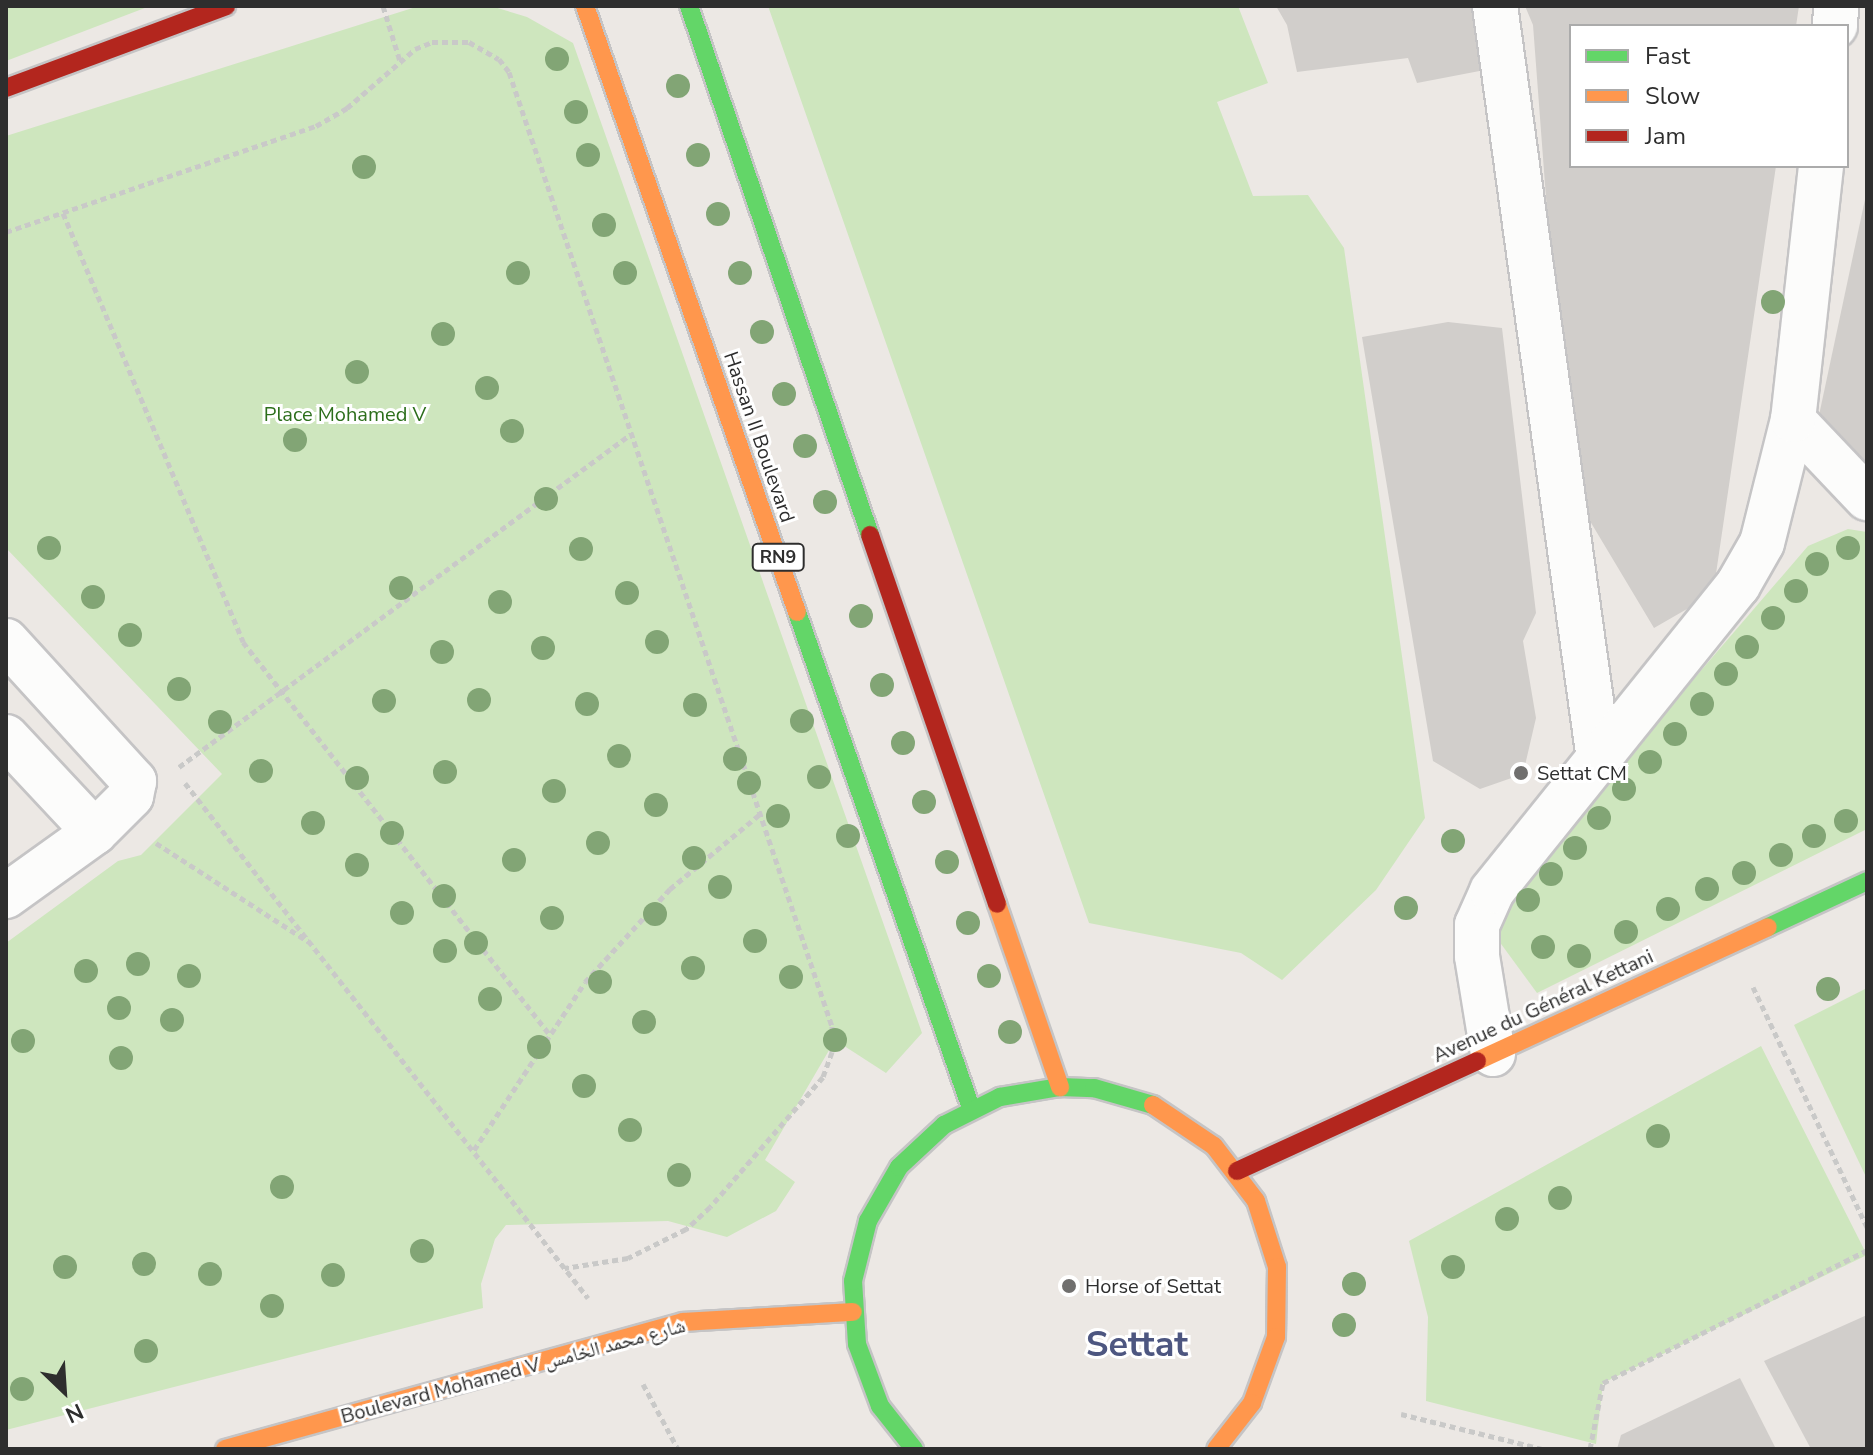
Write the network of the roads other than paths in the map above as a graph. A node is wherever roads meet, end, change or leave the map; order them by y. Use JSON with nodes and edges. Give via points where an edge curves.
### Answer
{"nodes":[{"id":1,"x":226,"y":6,"type":"edge"},
{"id":2,"x":585,"y":6,"type":"edge"},
{"id":3,"x":689,"y":6,"type":"edge"},
{"id":4,"x":1495,"y":6,"type":"edge"},
{"id":5,"x":6,"y":88,"type":"edge"},
{"id":6,"x":1821,"y":168,"type":"edge"},
{"id":7,"x":1793,"y":420,"type":"junction"},
{"id":8,"x":1867,"y":498,"type":"edge"},
{"id":9,"x":6,"y":641,"type":"edge"},
{"id":10,"x":6,"y":737,"type":"edge"},
{"id":11,"x":1598,"y":752,"type":"junction"},
{"id":12,"x":95,"y":832,"type":"junction"},
{"id":13,"x":1867,"y":881,"type":"edge"},
{"id":14,"x":6,"y":896,"type":"edge"},
{"id":15,"x":1493,"y":1054,"type":"junction"},
{"id":16,"x":1060,"y":1087,"type":"junction"},
{"id":17,"x":971,"y":1108,"type":"junction"},
{"id":18,"x":1237,"y":1171,"type":"junction"},
{"id":19,"x":853,"y":1312,"type":"junction"},
{"id":20,"x":225,"y":1449,"type":"edge"},
{"id":21,"x":914,"y":1449,"type":"edge"},
{"id":22,"x":1216,"y":1449,"type":"edge"}],
"edges":[{"from":1,"to":5,"type":"main road"},
{"from":2,"to":17,"type":"main road","name":"Hassan II Boulevard","number":"RN9"},
{"from":3,"to":16,"type":"main road"},
{"from":4,"to":11,"type":"street"},
{"from":6,"to":7,"type":"street"},
{"from":7,"to":8,"type":"street"},
{"from":7,"to":11,"type":"street","via":[[1762,543],[1738,585]]},
{"from":9,"to":12,"type":"street","via":[[134,781],[131,796]]},
{"from":10,"to":12,"type":"street"},
{"from":11,"to":15,"type":"street","via":[[1492,891],[1477,925]]},
{"from":12,"to":14,"type":"street"},
{"from":13,"to":15,"type":"main road","name":"Avenue du Général Kettani"},
{"from":15,"to":18,"type":"main road","name":"Avenue du Général Kettani"},
{"from":16,"to":17,"type":"main road","via":[[1000,1097]]},
{"from":16,"to":18,"type":"main road","via":[[1094,1088],[1159,1107],[1188,1124]]},
{"from":17,"to":19,"type":"main road","via":[[920,1144],[881,1193],[858,1250]]},
{"from":18,"to":22,"type":"main road","via":[[1269,1233],[1279,1302],[1267,1370],[1252,1403]]},
{"from":19,"to":20,"type":"main road","name":"Boulevard Mohamed V شارع محمد الخامس","via":[[683,1322]]},
{"from":19,"to":21,"type":"main road","via":[[867,1376],[886,1415]]}]}
